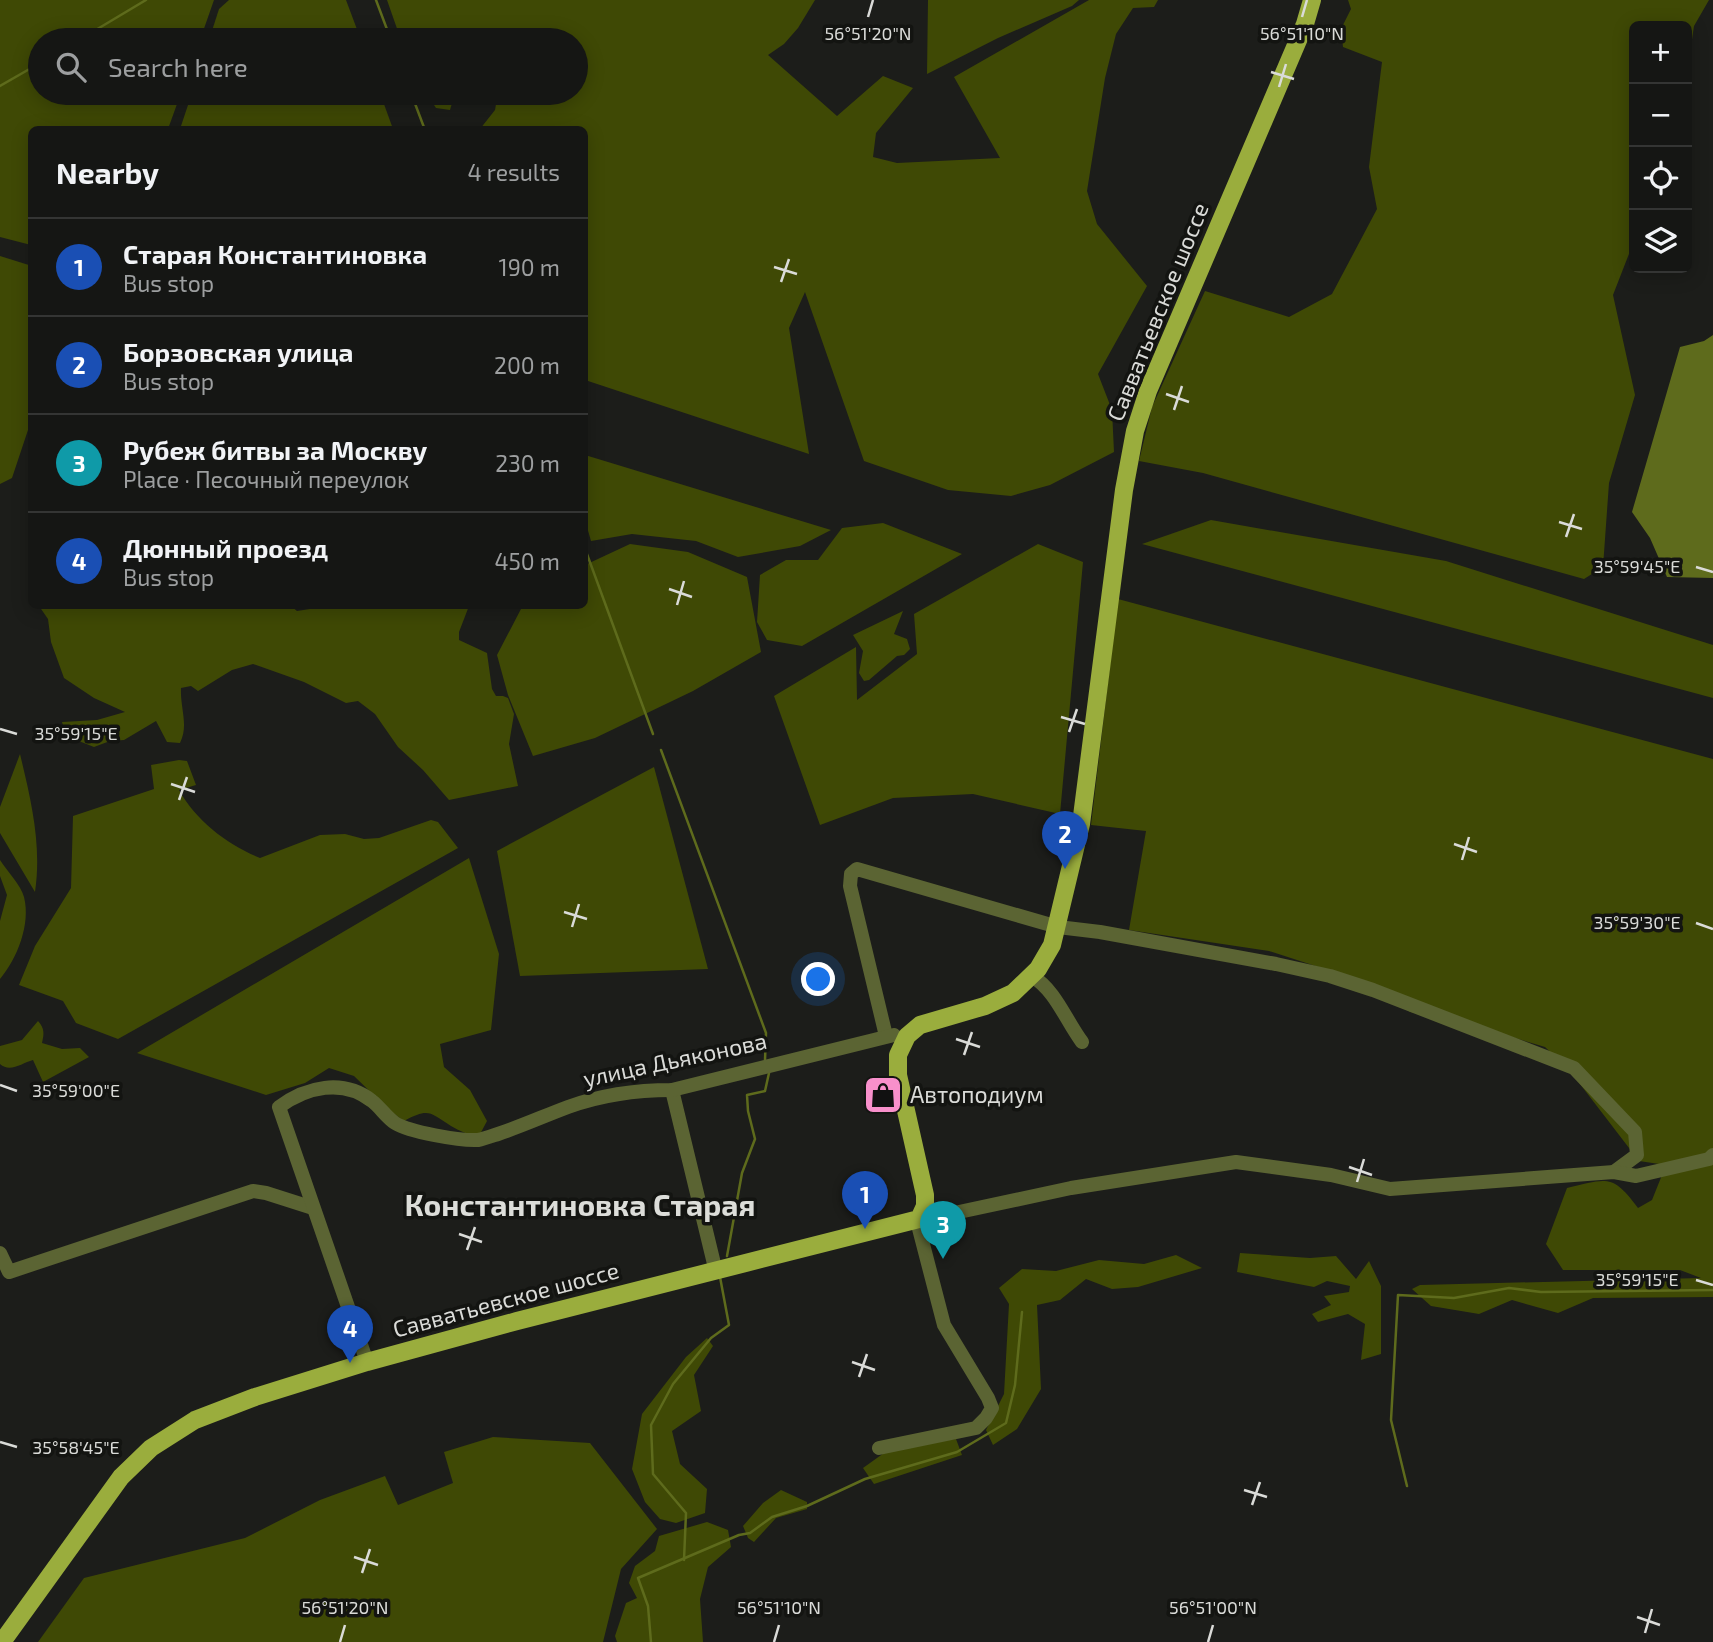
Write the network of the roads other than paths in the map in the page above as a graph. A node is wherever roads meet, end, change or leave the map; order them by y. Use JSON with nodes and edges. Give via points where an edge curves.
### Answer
{"nodes":[{"id":1,"x":1312,"y":0,"type":"edge"},
{"id":2,"x":1058,"y":926,"type":"junction"},
{"id":3,"x":1032,"y":976,"type":"junction"},
{"id":4,"x":911,"y":1032,"type":"junction"},
{"id":5,"x":886,"y":1036,"type":"junction"},
{"id":6,"x":1082,"y":1042,"type":"dead end"},
{"id":7,"x":672,"y":1090,"type":"junction"},
{"id":8,"x":1713,"y":1155,"type":"edge"},
{"id":9,"x":1614,"y":1172,"type":"junction"},
{"id":10,"x":313,"y":1208,"type":"junction"},
{"id":11,"x":917,"y":1221,"type":"junction"},
{"id":12,"x":0,"y":1252,"type":"edge"},
{"id":13,"x":716,"y":1272,"type":"junction"},
{"id":14,"x":367,"y":1362,"type":"junction"},
{"id":15,"x":879,"y":1448,"type":"dead end"},
{"id":16,"x":2,"y":1642,"type":"edge"}],
"edges":[{"from":1,"to":2,"type":"main road","name":"Савватьевское шоссе","via":[[1138,421],[1124,490],[1081,824]]},
{"from":2,"to":3,"type":"main road","name":"улица Дьяконова","via":[[1048,953]]},
{"from":2,"to":5,"type":"street","via":[[863,869],[852,872],[850,886]]},
{"from":2,"to":9,"type":"street","via":[[1330,976],[1574,1069],[1635,1132],[1637,1155]]},
{"from":3,"to":4,"type":"main road","name":"улица Дьяконова","via":[[997,1002],[926,1023]]},
{"from":3,"to":6,"type":"street","via":[[1051,991]]},
{"from":4,"to":5,"type":"street","name":"улица Дьяконова"},
{"from":4,"to":11,"type":"main road","via":[[900,1050],[897,1070],[925,1195]]},
{"from":5,"to":7,"type":"street","name":"улица Дьяконова"},
{"from":7,"to":10,"type":"street","name":"улица Дьяконова","via":[[639,1090],[570,1106],[478,1140],[401,1126],[356,1091],[326,1086],[304,1093],[279,1107]]},
{"from":7,"to":13,"type":"street"},
{"from":8,"to":9,"type":"street","via":[[1636,1176]]},
{"from":9,"to":11,"type":"street","via":[[1390,1189],[1331,1175],[1236,1162],[1070,1188]]},
{"from":10,"to":12,"type":"street","via":[[253,1191],[9,1272]]},
{"from":10,"to":14,"type":"street"},
{"from":11,"to":13,"type":"main road","name":"Савватьевское шоссе"},
{"from":11,"to":15,"type":"street","via":[[944,1325],[992,1408],[976,1428]]},
{"from":13,"to":14,"type":"main road","name":"Савватьевское шоссе"},
{"from":14,"to":16,"type":"main road","name":"Савватьевское шоссе","via":[[214,1412],[152,1448],[115,1484]]}]}
